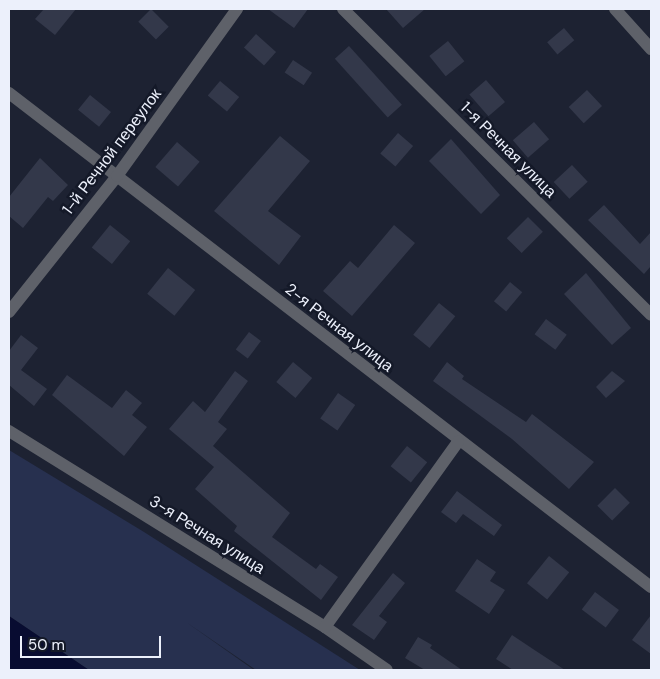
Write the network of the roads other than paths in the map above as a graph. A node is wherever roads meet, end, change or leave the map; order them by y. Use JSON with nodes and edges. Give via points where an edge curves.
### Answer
{"nodes":[{"id":1,"x":238,"y":9,"type":"edge"},
{"id":2,"x":343,"y":9,"type":"edge"},
{"id":3,"x":615,"y":9,"type":"edge"},
{"id":4,"x":651,"y":48,"type":"edge"},
{"id":5,"x":9,"y":93,"type":"edge"},
{"id":6,"x":117,"y":176,"type":"junction"},
{"id":7,"x":9,"y":312,"type":"edge"},
{"id":8,"x":651,"y":314,"type":"edge"},
{"id":9,"x":9,"y":431,"type":"edge"},
{"id":10,"x":458,"y":442,"type":"junction"},
{"id":11,"x":651,"y":586,"type":"edge"},
{"id":12,"x":325,"y":627,"type":"junction"},
{"id":13,"x":387,"y":670,"type":"edge"}],
"edges":[{"from":1,"to":6,"type":"street","name":"1-й Речной переулок"},
{"from":2,"to":8,"type":"street","name":"1-я Речная улица"},
{"from":3,"to":4,"type":"street"},
{"from":5,"to":6,"type":"street","name":"2-я Речная улица"},
{"from":6,"to":7,"type":"street","name":"1-й Речной переулок"},
{"from":6,"to":10,"type":"street","name":"2-я Речная улица"},
{"from":9,"to":12,"type":"street","name":"3-я Речная улица"},
{"from":10,"to":11,"type":"street","name":"2-я Речная улица"},
{"from":10,"to":12,"type":"street"},
{"from":12,"to":13,"type":"street","name":"3-я Речная улица"}]}
